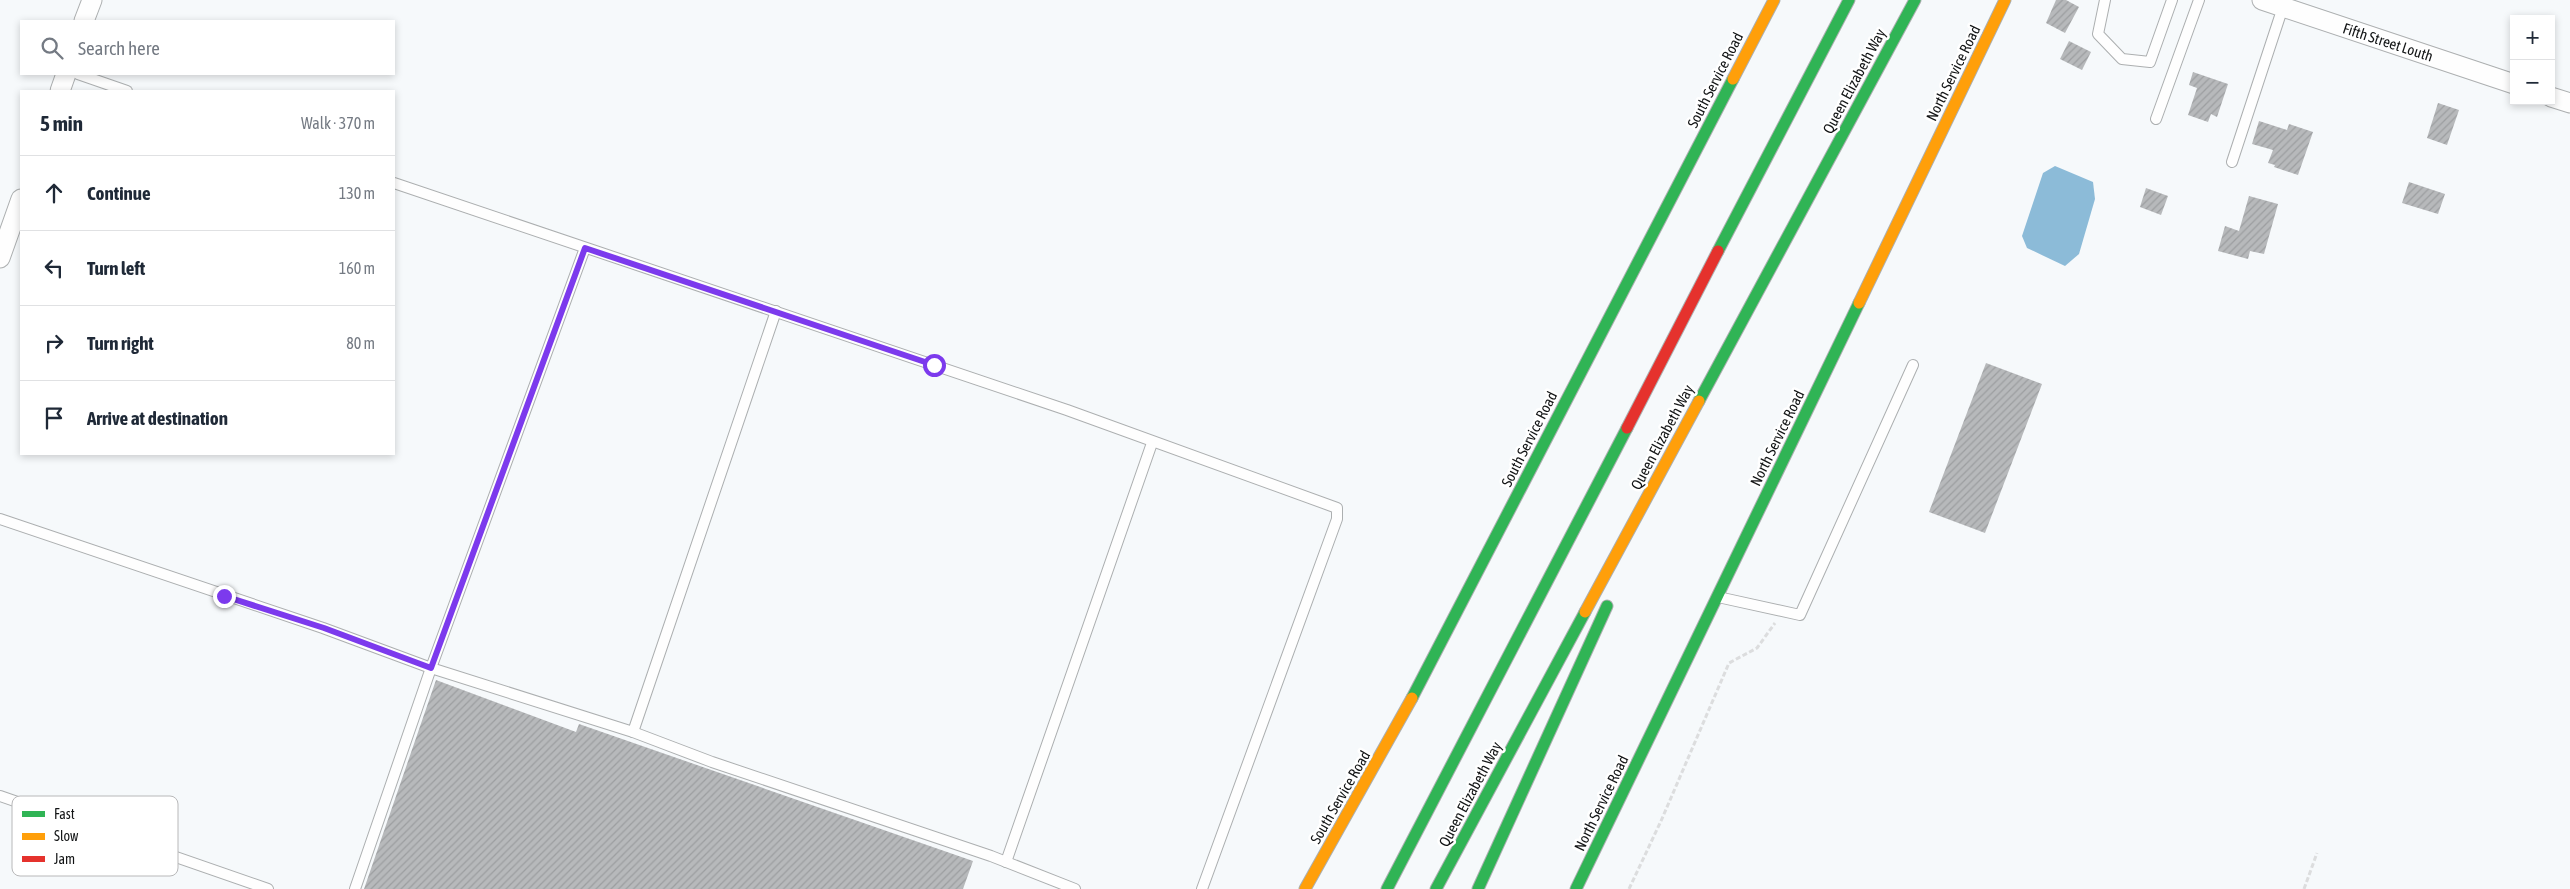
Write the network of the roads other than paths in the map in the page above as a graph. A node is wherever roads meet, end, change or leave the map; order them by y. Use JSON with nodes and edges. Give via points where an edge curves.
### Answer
{"nodes":[{"id":1,"x":92,"y":0,"type":"edge"},
{"id":2,"x":1774,"y":0,"type":"edge"},
{"id":3,"x":1849,"y":0,"type":"edge"},
{"id":4,"x":1915,"y":0,"type":"edge"},
{"id":5,"x":2005,"y":0,"type":"edge"},
{"id":6,"x":2105,"y":0,"type":"edge"},
{"id":7,"x":2172,"y":0,"type":"edge"},
{"id":8,"x":2199,"y":0,"type":"edge"},
{"id":9,"x":2262,"y":0,"type":"edge"},
{"id":10,"x":2283,"y":7,"type":"junction"},
{"id":11,"x":84,"y":20,"type":"edge"},
{"id":12,"x":66,"y":75,"type":"edge"},
{"id":13,"x":81,"y":75,"type":"edge"},
{"id":14,"x":2510,"y":83,"type":"edge"},
{"id":15,"x":60,"y":90,"type":"edge"},
{"id":16,"x":124,"y":90,"type":"edge"},
{"id":17,"x":2555,"y":98,"type":"edge"},
{"id":18,"x":2570,"y":103,"type":"edge"},
{"id":19,"x":2156,"y":119,"type":"dead end"},
{"id":20,"x":2232,"y":162,"type":"dead end"},
{"id":21,"x":395,"y":183,"type":"edge"},
{"id":22,"x":20,"y":202,"type":"edge"},
{"id":23,"x":585,"y":248,"type":"junction"},
{"id":24,"x":0,"y":258,"type":"edge"},
{"id":25,"x":776,"y":311,"type":"junction"},
{"id":26,"x":1913,"y":365,"type":"dead end"},
{"id":27,"x":1715,"y":371,"type":"junction"},
{"id":28,"x":1152,"y":442,"type":"junction"},
{"id":29,"x":0,"y":519,"type":"edge"},
{"id":30,"x":1636,"y":544,"type":"dead end"},
{"id":31,"x":1717,"y":597,"type":"junction"},
{"id":32,"x":1611,"y":598,"type":"dead end"},
{"id":33,"x":431,"y":668,"type":"junction"},
{"id":34,"x":632,"y":732,"type":"junction"},
{"id":35,"x":0,"y":796,"type":"edge"},
{"id":36,"x":12,"y":800,"type":"edge"},
{"id":37,"x":178,"y":858,"type":"edge"},
{"id":38,"x":1006,"y":862,"type":"junction"},
{"id":39,"x":268,"y":889,"type":"edge"},
{"id":40,"x":355,"y":889,"type":"edge"},
{"id":41,"x":1075,"y":889,"type":"edge"},
{"id":42,"x":1202,"y":889,"type":"edge"},
{"id":43,"x":1305,"y":889,"type":"edge"},
{"id":44,"x":1387,"y":889,"type":"edge"},
{"id":45,"x":1436,"y":889,"type":"edge"},
{"id":46,"x":1478,"y":889,"type":"edge"},
{"id":47,"x":1576,"y":889,"type":"edge"}],
"edges":[{"from":1,"to":11,"type":"street"},
{"from":2,"to":43,"type":"main road","name":"South Service Road","via":[[1403,715]]},
{"from":3,"to":44,"type":"main road","name":"Queen Elizabeth Way"},
{"from":4,"to":27,"type":"main road","name":"Queen Elizabeth Way"},
{"from":5,"to":31,"type":"main road","name":"North Service Road"},
{"from":6,"to":7,"type":"lane","via":[[2098,34],[2122,59],[2150,62]]},
{"from":8,"to":19,"type":"lane"},
{"from":9,"to":10,"type":"street","name":"Fifth Street Louth"},
{"from":10,"to":14,"type":"street","name":"Fifth Street Louth"},
{"from":10,"to":20,"type":"lane"},
{"from":12,"to":15,"type":"street"},
{"from":13,"to":16,"type":"lane"},
{"from":17,"to":18,"type":"street"},
{"from":21,"to":23,"type":"lane"},
{"from":22,"to":24,"type":"street"},
{"from":23,"to":25,"type":"lane"},
{"from":23,"to":33,"type":"lane"},
{"from":25,"to":28,"type":"lane"},
{"from":25,"to":34,"type":"lane"},
{"from":26,"to":31,"type":"lane","via":[[1800,614]]},
{"from":27,"to":30,"type":"main road"},
{"from":27,"to":45,"type":"main road","name":"Queen Elizabeth Way"},
{"from":28,"to":38,"type":"lane"},
{"from":28,"to":42,"type":"lane","via":[[1337,508],[1338,519]]},
{"from":29,"to":33,"type":"lane","via":[[324,628]]},
{"from":31,"to":47,"type":"main road","name":"North Service Road"},
{"from":32,"to":46,"type":"main road"},
{"from":33,"to":34,"type":"lane"},
{"from":33,"to":40,"type":"lane"},
{"from":34,"to":38,"type":"lane"},
{"from":35,"to":36,"type":"lane"},
{"from":37,"to":39,"type":"lane"},
{"from":38,"to":41,"type":"lane"}]}
